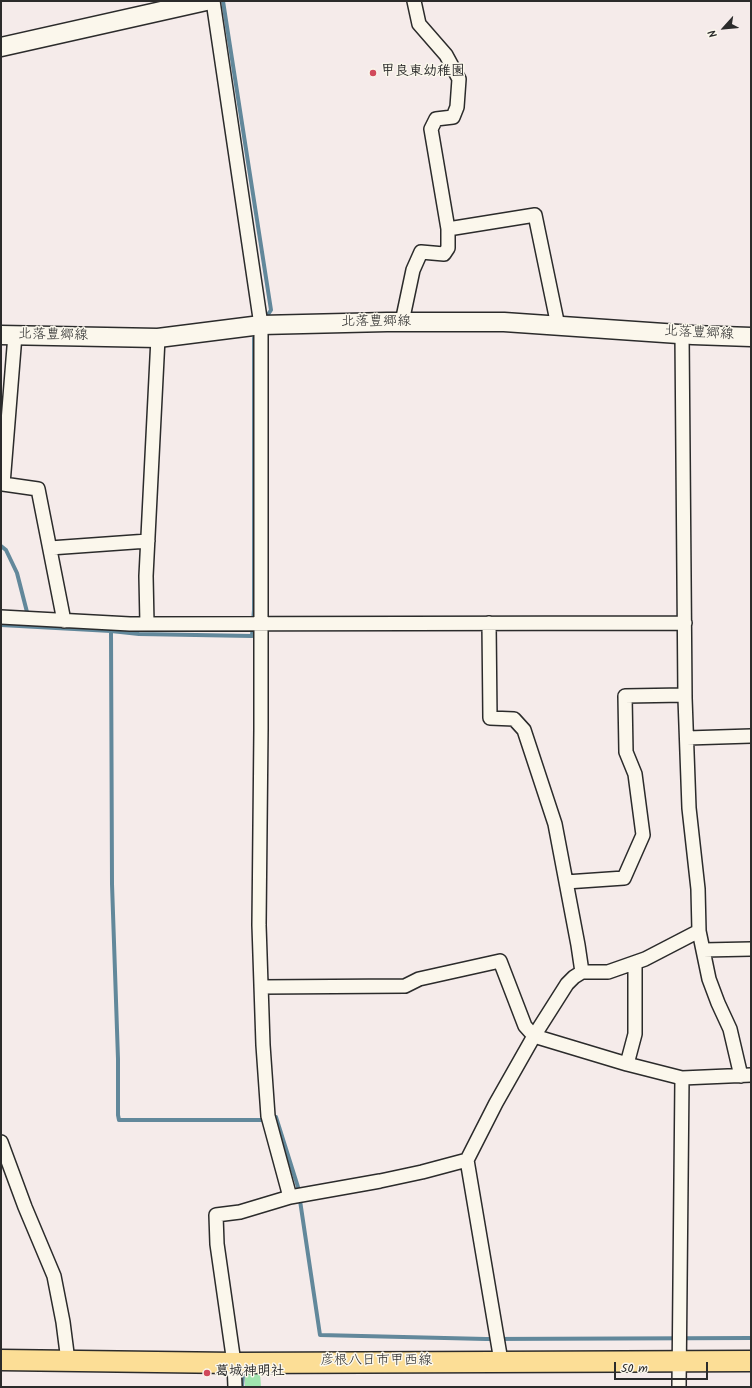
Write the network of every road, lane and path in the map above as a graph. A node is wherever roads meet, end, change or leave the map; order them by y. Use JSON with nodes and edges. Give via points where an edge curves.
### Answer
{"nodes":[{"id":1,"x":206,"y":1,"type":"edge"},
{"id":2,"x":213,"y":1,"type":"edge"},
{"id":3,"x":414,"y":1,"type":"edge"},
{"id":4,"x":1,"y":47,"type":"edge"},
{"id":5,"x":448,"y":229,"type":"junction"},
{"id":6,"x":402,"y":322,"type":"junction"},
{"id":7,"x":261,"y":325,"type":"junction"},
{"id":8,"x":558,"y":326,"type":"junction"},
{"id":9,"x":682,"y":334,"type":"junction"},
{"id":10,"x":8,"y":335,"type":"edge"},
{"id":11,"x":751,"y":336,"type":"edge"},
{"id":12,"x":158,"y":338,"type":"junction"},
{"id":13,"x":148,"y":541,"type":"junction"},
{"id":14,"x":50,"y":548,"type":"junction"},
{"id":15,"x":1,"y":617,"type":"edge"},
{"id":16,"x":64,"y":621,"type":"junction"},
{"id":17,"x":489,"y":623,"type":"junction"},
{"id":18,"x":685,"y":623,"type":"junction"},
{"id":19,"x":146,"y":624,"type":"junction"},
{"id":20,"x":260,"y":624,"type":"junction"},
{"id":21,"x":685,"y":695,"type":"junction"},
{"id":22,"x":751,"y":736,"type":"edge"},
{"id":23,"x":686,"y":738,"type":"junction"},
{"id":24,"x":566,"y":882,"type":"junction"},
{"id":25,"x":699,"y":931,"type":"junction"},
{"id":26,"x":751,"y":948,"type":"edge"},
{"id":27,"x":703,"y":950,"type":"junction"},
{"id":28,"x":635,"y":963,"type":"junction"},
{"id":29,"x":582,"y":972,"type":"junction"},
{"id":30,"x":261,"y":987,"type":"junction"},
{"id":31,"x":534,"y":1036,"type":"junction"},
{"id":32,"x":627,"y":1064,"type":"junction"},
{"id":33,"x":746,"y":1075,"type":"edge"},
{"id":34,"x":682,"y":1078,"type":"junction"},
{"id":35,"x":1,"y":1142,"type":"edge"},
{"id":36,"x":467,"y":1160,"type":"junction"},
{"id":37,"x":290,"y":1197,"type":"junction"},
{"id":38,"x":1,"y":1360,"type":"edge"},
{"id":39,"x":68,"y":1361,"type":"junction"},
{"id":40,"x":679,"y":1361,"type":"junction"},
{"id":41,"x":751,"y":1361,"type":"edge"},
{"id":42,"x":501,"y":1362,"type":"junction"},
{"id":43,"x":234,"y":1363,"type":"junction"},
{"id":44,"x":235,"y":1387,"type":"edge"},
{"id":45,"x":679,"y":1387,"type":"edge"}],
"edges":[{"from":1,"to":4,"type":"main road"},
{"from":2,"to":7,"type":"street"},
{"from":3,"to":5,"type":"street","via":[[419,24],[446,55],[459,79],[457,107],[453,117],[436,119],[431,129]]},
{"from":5,"to":6,"type":"street","via":[[448,248],[444,254],[421,252],[413,270]]},
{"from":5,"to":8,"type":"street","via":[[535,215]]},
{"from":6,"to":7,"type":"main road","name":"北落豊郷線"},
{"from":6,"to":8,"type":"main road","name":"北落豊郷線","via":[[504,322]]},
{"from":7,"to":12,"type":"main road","name":"北落豊郷線"},
{"from":7,"to":20,"type":"street"},
{"from":8,"to":9,"type":"main road","name":"北落豊郷線"},
{"from":9,"to":11,"type":"main road","name":"北落豊郷線"},
{"from":9,"to":18,"type":"street"},
{"from":10,"to":12,"type":"main road","name":"北落豊郷線"},
{"from":10,"to":14,"type":"street","via":[[3,484],[38,489]]},
{"from":12,"to":13,"type":"street"},
{"from":13,"to":14,"type":"street"},
{"from":13,"to":19,"type":"street"},
{"from":14,"to":16,"type":"street"},
{"from":15,"to":16,"type":"street"},
{"from":16,"to":19,"type":"street"},
{"from":17,"to":18,"type":"street"},
{"from":17,"to":20,"type":"street"},
{"from":17,"to":24,"type":"street","via":[[490,718],[514,719],[524,730],[555,824]]},
{"from":18,"to":21,"type":"street"},
{"from":19,"to":20,"type":"street"},
{"from":20,"to":30,"type":"street"},
{"from":21,"to":23,"type":"street"},
{"from":21,"to":24,"type":"street","via":[[625,696],[626,752],[635,774],[643,834],[624,878]]},
{"from":22,"to":23,"type":"street"},
{"from":23,"to":25,"type":"street"},
{"from":24,"to":29,"type":"street"},
{"from":25,"to":27,"type":"street"},
{"from":25,"to":28,"type":"street"},
{"from":26,"to":27,"type":"street"},
{"from":27,"to":33,"type":"street","via":[[718,1003]]},
{"from":28,"to":29,"type":"street","via":[[608,972]]},
{"from":28,"to":32,"type":"street","via":[[635,1034]]},
{"from":29,"to":31,"type":"street","via":[[567,984]]},
{"from":30,"to":31,"type":"street","via":[[405,986],[419,979],[500,962],[525,1026]]},
{"from":30,"to":37,"type":"street","via":[[268,1116]]},
{"from":31,"to":32,"type":"street"},
{"from":31,"to":36,"type":"street"},
{"from":32,"to":34,"type":"street"},
{"from":33,"to":34,"type":"street"},
{"from":34,"to":40,"type":"street"},
{"from":35,"to":39,"type":"street","via":[[54,1276]]},
{"from":36,"to":37,"type":"street","via":[[380,1181]]},
{"from":36,"to":42,"type":"street"},
{"from":37,"to":43,"type":"street","via":[[240,1212],[216,1215],[217,1244]]},
{"from":38,"to":39,"type":"main road","name":"彦根八日市甲西線"},
{"from":39,"to":43,"type":"main road","name":"彦根八日市甲西線"},
{"from":40,"to":41,"type":"main road","name":"彦根八日市甲西線"},
{"from":40,"to":42,"type":"main road","name":"彦根八日市甲西線"},
{"from":40,"to":45,"type":"street"},
{"from":42,"to":43,"type":"main road","name":"彦根八日市甲西線"},
{"from":43,"to":44,"type":"street"}]}
